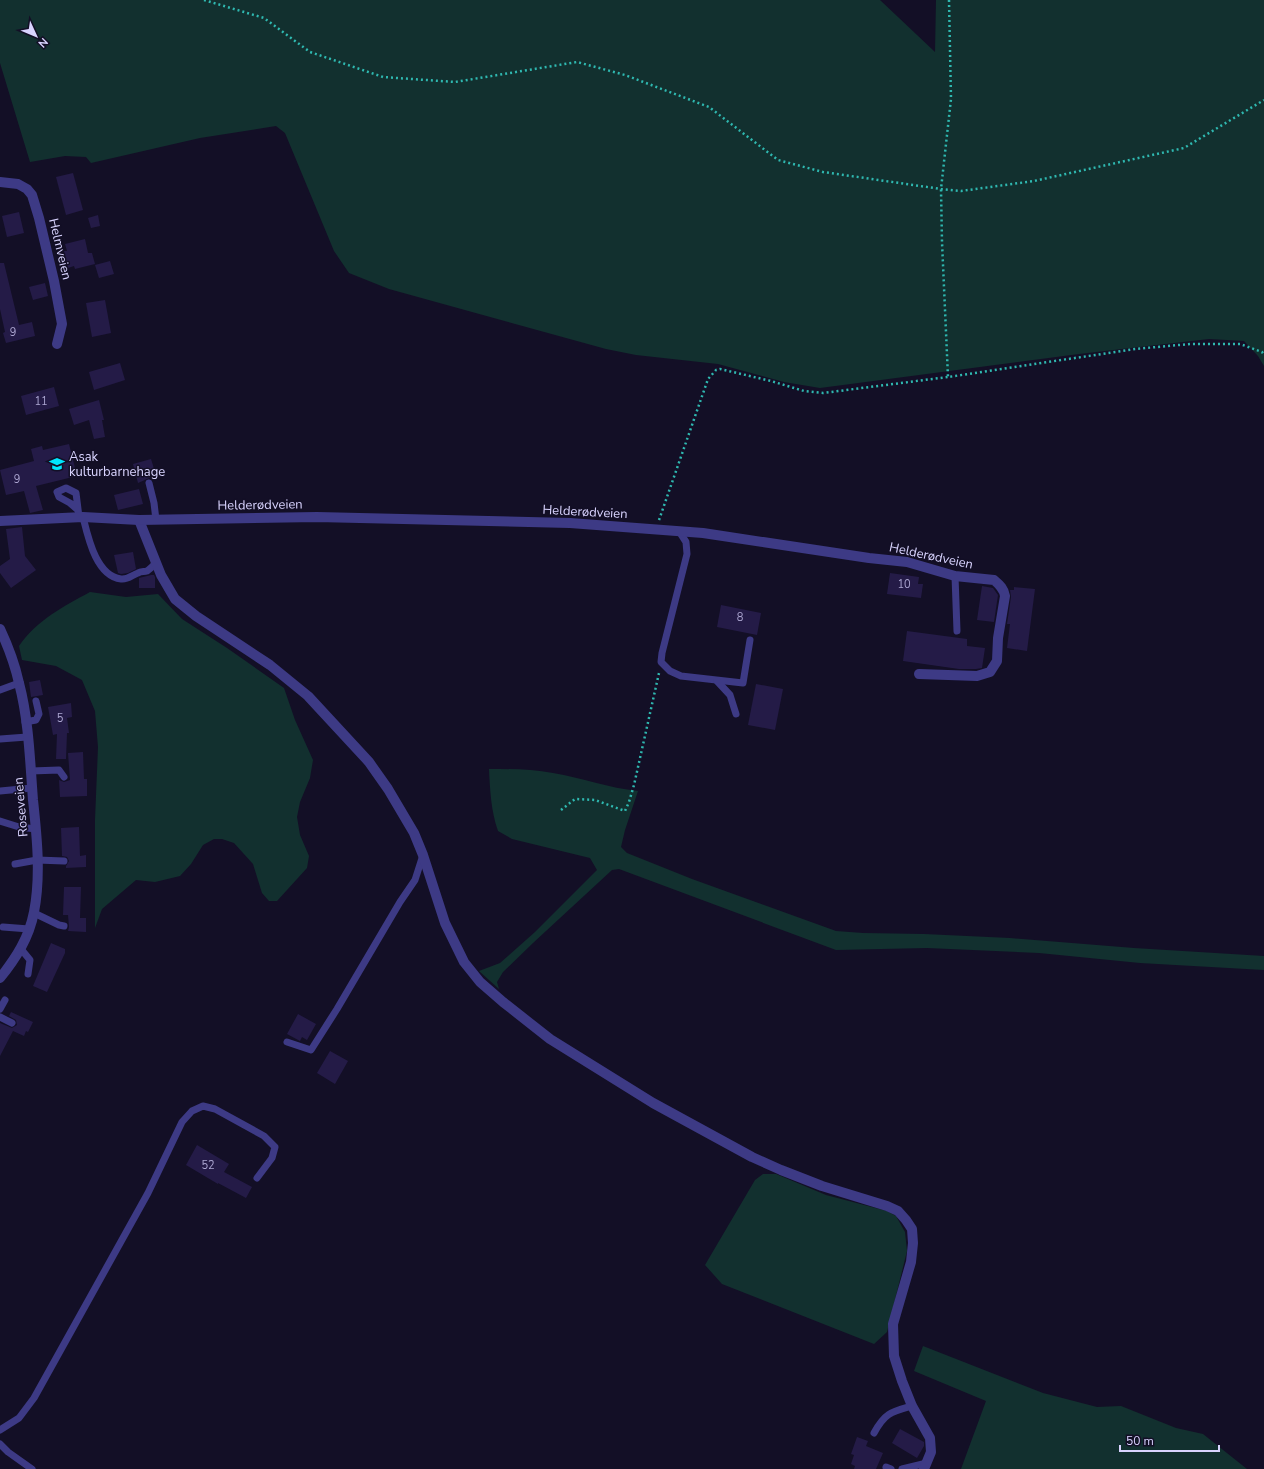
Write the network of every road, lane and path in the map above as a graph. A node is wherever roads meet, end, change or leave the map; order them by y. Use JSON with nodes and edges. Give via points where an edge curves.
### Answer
{"nodes":[{"id":1,"x":204,"y":0,"type":"edge"},
{"id":2,"x":949,"y":0,"type":"edge"},
{"id":3,"x":1264,"y":100,"type":"edge"},
{"id":4,"x":0,"y":182,"type":"edge"},
{"id":5,"x":941,"y":189,"type":"junction"},
{"id":6,"x":57,"y":344,"type":"dead end"},
{"id":7,"x":1264,"y":355,"type":"edge"},
{"id":8,"x":948,"y":377,"type":"junction"},
{"id":9,"x":149,"y":483,"type":"dead end"},
{"id":10,"x":80,"y":515,"type":"junction"},
{"id":11,"x":139,"y":520,"type":"junction"},
{"id":12,"x":156,"y":520,"type":"junction"},
{"id":13,"x":0,"y":521,"type":"edge"},
{"id":14,"x":656,"y":529,"type":"junction"},
{"id":15,"x":680,"y":531,"type":"junction"},
{"id":16,"x":156,"y":563,"type":"junction"},
{"id":17,"x":955,"y":576,"type":"junction"},
{"id":18,"x":0,"y":629,"type":"edge"},
{"id":19,"x":957,"y":631,"type":"dead end"},
{"id":20,"x":750,"y":640,"type":"dead end"},
{"id":21,"x":661,"y":662,"type":"junction"},
{"id":22,"x":919,"y":674,"type":"dead end"},
{"id":23,"x":717,"y":681,"type":"junction"},
{"id":24,"x":19,"y":683,"type":"junction"},
{"id":25,"x":0,"y":690,"type":"edge"},
{"id":26,"x":36,"y":701,"type":"dead end"},
{"id":27,"x":736,"y":714,"type":"dead end"},
{"id":28,"x":25,"y":722,"type":"junction"},
{"id":29,"x":27,"y":737,"type":"junction"},
{"id":30,"x":0,"y":740,"type":"edge"},
{"id":31,"x":31,"y":771,"type":"junction"},
{"id":32,"x":64,"y":777,"type":"dead end"},
{"id":33,"x":32,"y":788,"type":"junction"},
{"id":34,"x":0,"y":791,"type":"edge"},
{"id":35,"x":561,"y":810,"type":"dead end"},
{"id":36,"x":0,"y":821,"type":"edge"},
{"id":37,"x":36,"y":829,"type":"junction"},
{"id":38,"x":423,"y":855,"type":"junction"},
{"id":39,"x":37,"y":860,"type":"junction"},
{"id":40,"x":64,"y":861,"type":"dead end"},
{"id":41,"x":15,"y":864,"type":"dead end"},
{"id":42,"x":34,"y":913,"type":"junction"},
{"id":43,"x":64,"y":926,"type":"dead end"},
{"id":44,"x":3,"y":927,"type":"dead end"},
{"id":45,"x":29,"y":929,"type":"junction"},
{"id":46,"x":21,"y":949,"type":"junction"},
{"id":47,"x":28,"y":974,"type":"dead end"},
{"id":48,"x":0,"y":978,"type":"edge"},
{"id":49,"x":5,"y":1000,"type":"dead end"},
{"id":50,"x":0,"y":1009,"type":"edge"},
{"id":51,"x":0,"y":1017,"type":"edge"},
{"id":52,"x":12,"y":1022,"type":"dead end"},
{"id":53,"x":288,"y":1042,"type":"dead end"},
{"id":54,"x":257,"y":1178,"type":"dead end"},
{"id":55,"x":912,"y":1406,"type":"junction"},
{"id":56,"x":0,"y":1430,"type":"edge"},
{"id":57,"x":874,"y":1433,"type":"dead end"},
{"id":58,"x":0,"y":1444,"type":"edge"},
{"id":59,"x":926,"y":1466,"type":"edge"},
{"id":60,"x":32,"y":1469,"type":"edge"},
{"id":61,"x":902,"y":1469,"type":"edge"}],
"edges":[{"from":1,"to":5,"type":"path","via":[[264,18],[310,52],[383,77],[455,82],[577,62],[625,75],[709,107],[778,160],[823,172]]},
{"from":2,"to":5,"type":"path","via":[[951,99]]},
{"from":3,"to":5,"type":"path","via":[[1184,148],[1034,181],[961,191]]},
{"from":4,"to":6,"type":"street","name":"Helmveien","via":[[18,184],[28,189],[34,201],[62,324]]},
{"from":5,"to":8,"type":"path"},
{"from":7,"to":8,"type":"path","via":[[1240,344],[1190,344],[1135,349]]},
{"from":8,"to":14,"type":"path","via":[[823,393],[804,391],[720,368],[716,370],[708,379]]},
{"from":9,"to":12,"type":"lane"},
{"from":10,"to":11,"type":"street","name":"Helderødveien"},
{"from":10,"to":13,"type":"street","name":"Helderødveien"},
{"from":10,"to":16,"type":"lane","via":[[98,562],[105,572],[122,579],[130,578],[147,571]]},
{"from":11,"to":12,"type":"street","name":"Helderødveien"},
{"from":11,"to":16,"type":"street"},
{"from":12,"to":14,"type":"street","name":"Helderødveien","via":[[317,516],[570,523]]},
{"from":14,"to":15,"type":"street","name":"Helderødveien"},
{"from":15,"to":17,"type":"street","name":"Helderødveien","via":[[907,562]]},
{"from":15,"to":21,"type":"lane","via":[[686,542],[687,554]]},
{"from":16,"to":38,"type":"street","via":[[175,599],[270,665],[308,696],[346,736],[388,789],[402,811]]},
{"from":17,"to":19,"type":"lane"},
{"from":17,"to":22,"type":"street","name":"Helderødveien","via":[[994,580],[1004,591],[997,661],[990,672],[977,676]]},
{"from":18,"to":24,"type":"street","name":"Roseveien"},
{"from":20,"to":23,"type":"lane","via":[[743,683]]},
{"from":21,"to":23,"type":"lane","via":[[670,671],[681,676]]},
{"from":21,"to":35,"type":"path","via":[[634,785],[625,811],[595,800],[574,799]]},
{"from":23,"to":27,"type":"lane","via":[[730,695]]},
{"from":24,"to":25,"type":"lane"},
{"from":24,"to":28,"type":"street","name":"Roseveien"},
{"from":26,"to":28,"type":"lane","via":[[39,714],[36,720]]},
{"from":28,"to":29,"type":"street","name":"Roseveien"},
{"from":29,"to":30,"type":"lane"},
{"from":29,"to":31,"type":"street","name":"Roseveien"},
{"from":31,"to":32,"type":"lane","via":[[60,770]]},
{"from":31,"to":33,"type":"street","name":"Roseveien"},
{"from":33,"to":34,"type":"lane"},
{"from":33,"to":37,"type":"street","name":"Roseveien"},
{"from":36,"to":37,"type":"lane"},
{"from":37,"to":39,"type":"street","name":"Roseveien"},
{"from":38,"to":53,"type":"lane","via":[[415,880],[311,1050]]},
{"from":38,"to":55,"type":"street","via":[[445,923],[464,962],[486,987],[550,1039],[653,1103],[752,1157],[822,1186],[887,1206],[898,1211],[906,1220],[912,1229],[913,1243],[894,1324],[894,1356]]},
{"from":39,"to":40,"type":"lane"},
{"from":39,"to":41,"type":"lane"},
{"from":39,"to":42,"type":"street","name":"Roseveien"},
{"from":42,"to":43,"type":"lane"},
{"from":42,"to":45,"type":"street","name":"Roseveien"},
{"from":44,"to":45,"type":"lane"},
{"from":45,"to":46,"type":"street","name":"Roseveien"},
{"from":46,"to":47,"type":"lane","via":[[30,960]]},
{"from":46,"to":48,"type":"street","name":"Roseveien"},
{"from":49,"to":50,"type":"lane"},
{"from":51,"to":52,"type":"lane"},
{"from":54,"to":56,"type":"lane","via":[[272,1158],[275,1147],[264,1136],[215,1109],[203,1106],[192,1111],[182,1122],[148,1193],[34,1398],[19,1418]]},
{"from":55,"to":57,"type":"lane","via":[[892,1411],[881,1421]]},
{"from":55,"to":59,"type":"street","via":[[930,1438],[931,1452]]},
{"from":58,"to":60,"type":"lane"},
{"from":59,"to":61,"type":"lane"}]}
